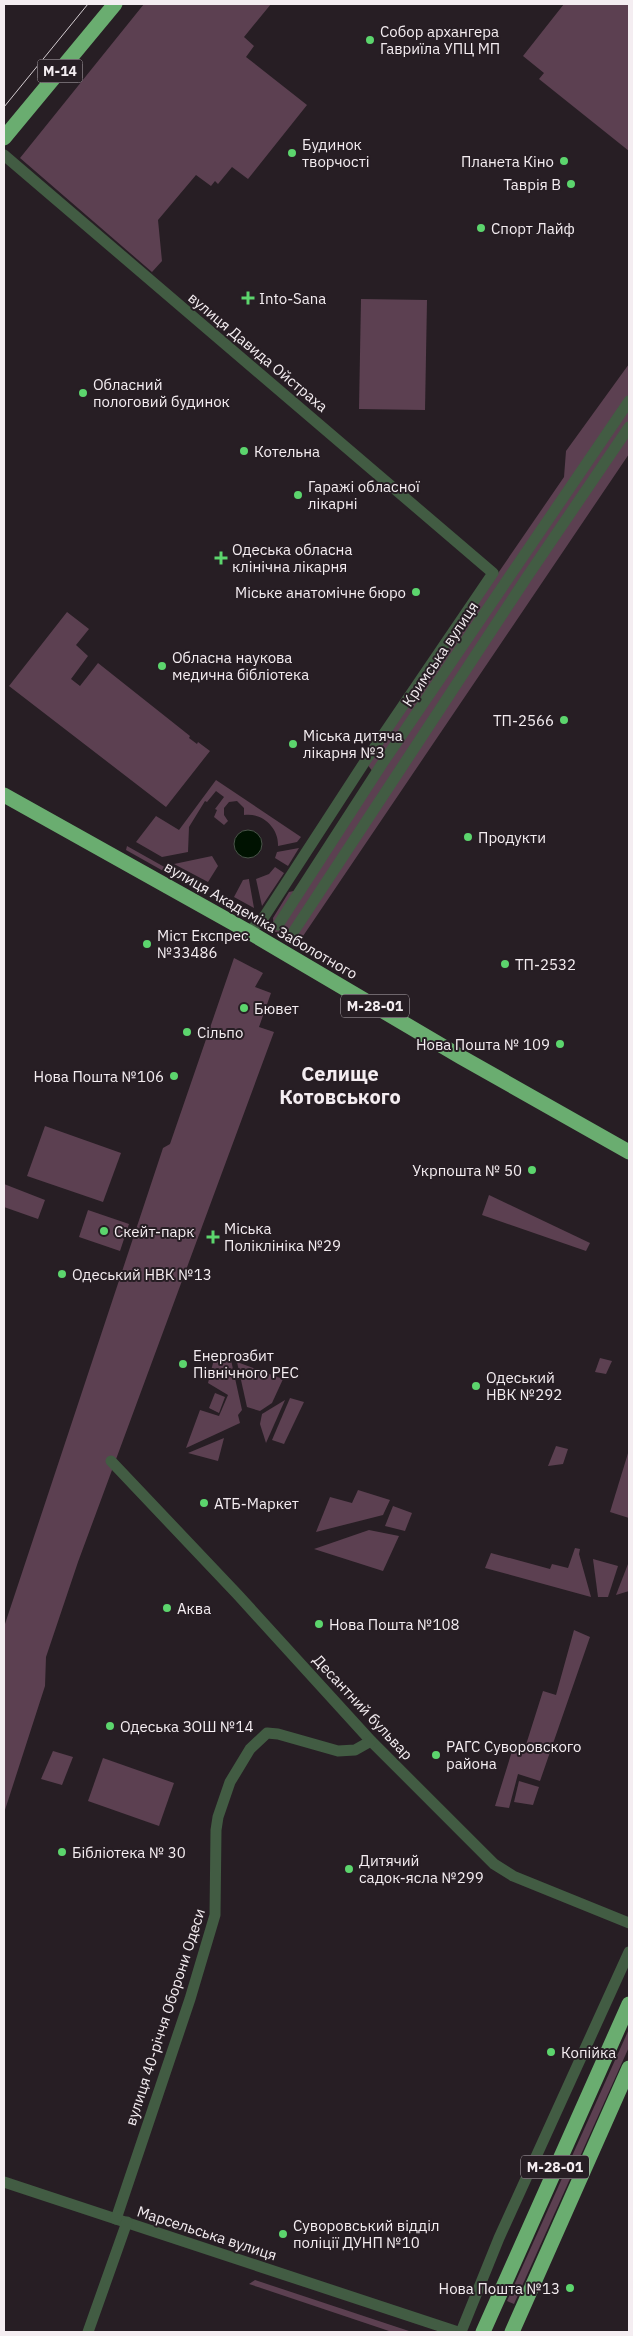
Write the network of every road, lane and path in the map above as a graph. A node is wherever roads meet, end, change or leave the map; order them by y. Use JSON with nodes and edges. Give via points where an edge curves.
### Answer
{"nodes":[{"id":1,"x":115,"y":4,"type":"edge"},
{"id":2,"x":4,"y":138,"type":"edge"},
{"id":3,"x":4,"y":155,"type":"edge"},
{"id":4,"x":629,"y":402,"type":"edge"},
{"id":5,"x":629,"y":427,"type":"edge"},
{"id":6,"x":493,"y":573,"type":"joint"},
{"id":7,"x":4,"y":795,"type":"edge"},
{"id":8,"x":278,"y":925,"type":"dead end"},
{"id":9,"x":249,"y":932,"type":"junction"},
{"id":10,"x":292,"y":934,"type":"dead end"},
{"id":11,"x":629,"y":1152,"type":"edge"},
{"id":12,"x":111,"y":1461,"type":"dead end"},
{"id":13,"x":370,"y":1741,"type":"junction"},
{"id":14,"x":629,"y":1923,"type":"edge"},
{"id":15,"x":629,"y":1952,"type":"edge"},
{"id":16,"x":629,"y":2004,"type":"edge"},
{"id":17,"x":629,"y":2068,"type":"edge"},
{"id":18,"x":4,"y":2182,"type":"edge"},
{"id":19,"x":121,"y":2221,"type":"junction"},
{"id":20,"x":88,"y":2332,"type":"edge"},
{"id":21,"x":459,"y":2332,"type":"edge"},
{"id":22,"x":483,"y":2332,"type":"edge"},
{"id":23,"x":512,"y":2332,"type":"edge"}],
"edges":[{"from":1,"to":2,"type":"highway","number":"М-14"},
{"from":3,"to":6,"type":"street","name":"вулиця Давида Ойстраха"},
{"from":4,"to":8,"type":"street","name":"Кримська вулиця","via":[[382,764]]},
{"from":5,"to":10,"type":"street","name":"Кримська вулиця"},
{"from":6,"to":9,"type":"street","name":"Кримська вулиця","via":[[264,917]]},
{"from":7,"to":9,"type":"highway","name":"вулиця Академіка Заболотного","number":"М-28-01"},
{"from":9,"to":11,"type":"highway","name":"вулиця Академіка Заболотного","number":"М-28-01"},
{"from":12,"to":13,"type":"street","name":"Десантний бульвар"},
{"from":13,"to":14,"type":"street","name":"Десантний бульвар","via":[[503,1870]]},
{"from":13,"to":19,"type":"street","name":"вулиця 40-річчя Оборони Одеси","via":[[355,1750],[338,1751],[278,1734],[267,1734],[250,1749],[230,1782],[216,1830],[215,1915]]},
{"from":15,"to":21,"type":"street"},
{"from":16,"to":22,"type":"highway","number":"М-28-01"},
{"from":17,"to":23,"type":"highway","number":"М-28-01"},
{"from":18,"to":19,"type":"street","name":"Марсельська вулиця"},
{"from":19,"to":20,"type":"street"},
{"from":19,"to":21,"type":"street","name":"Марсельська вулиця"}]}
